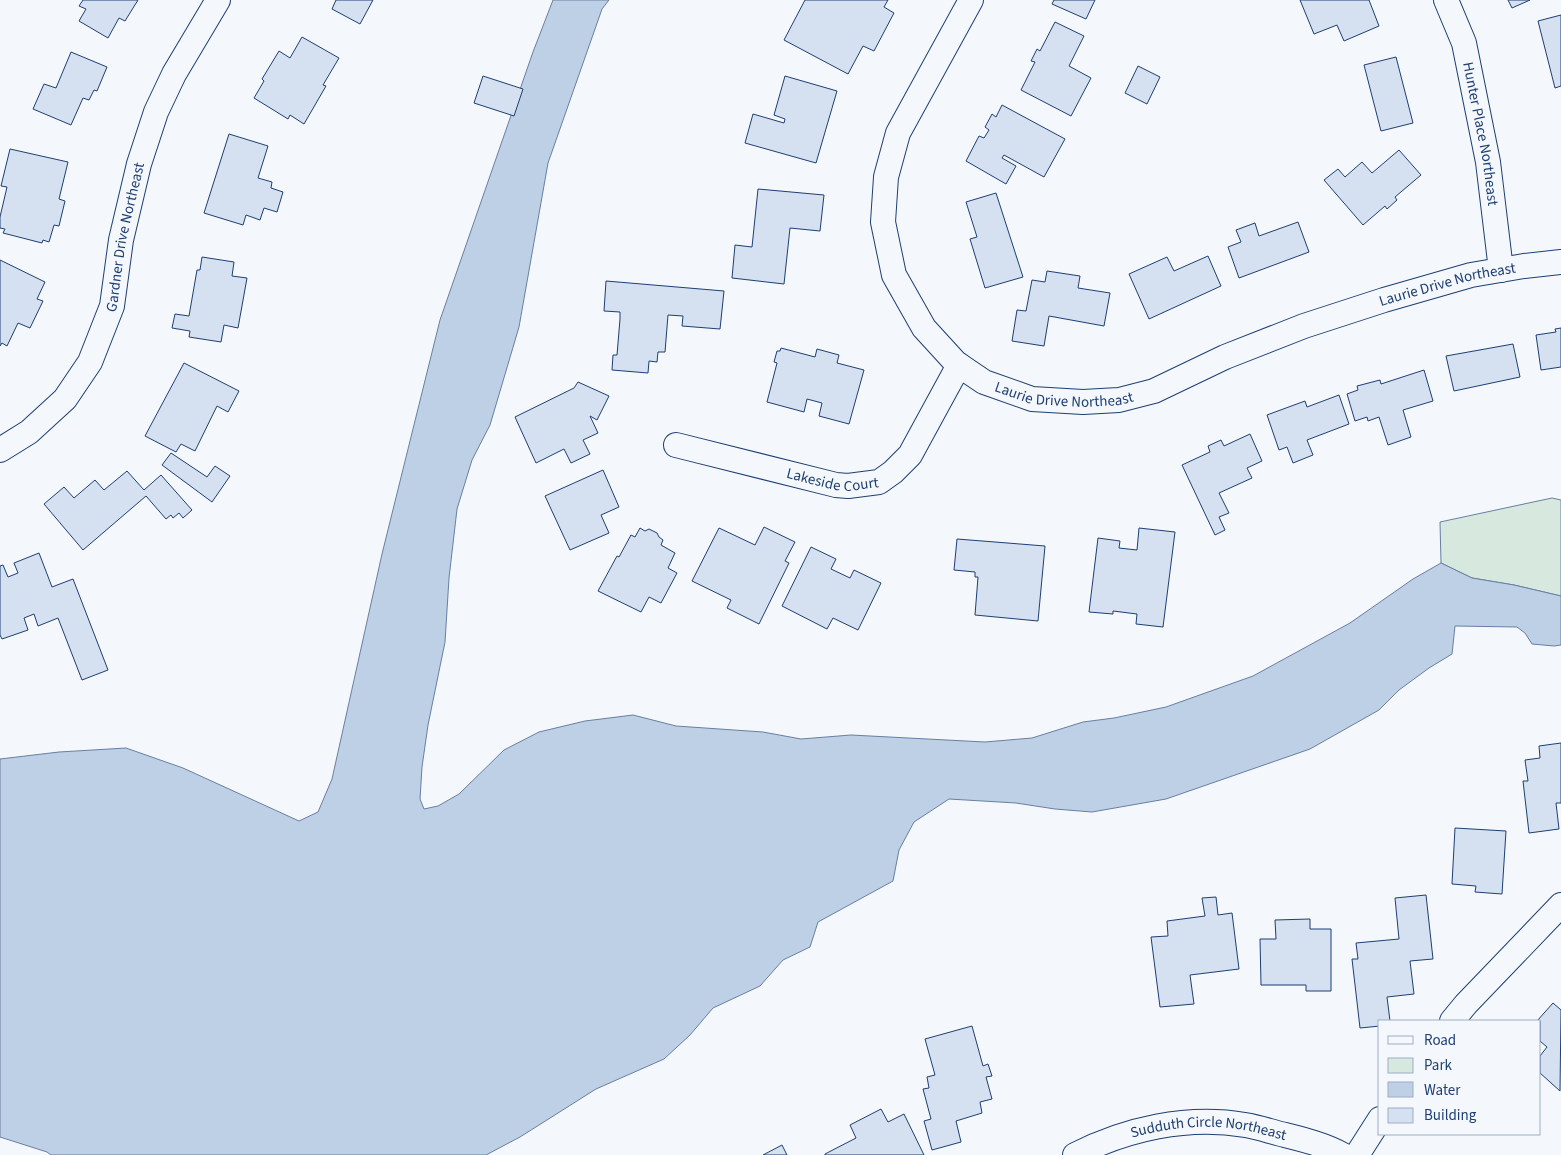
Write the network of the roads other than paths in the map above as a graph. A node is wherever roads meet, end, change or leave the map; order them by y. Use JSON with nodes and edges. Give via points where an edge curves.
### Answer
{"nodes":[{"id":1,"x":218,"y":0,"type":"edge"},
{"id":2,"x":971,"y":0,"type":"edge"},
{"id":3,"x":1446,"y":0,"type":"edge"},
{"id":4,"x":1561,"y":262,"type":"edge"},
{"id":5,"x":1500,"y":270,"type":"junction"},
{"id":6,"x":959,"y":365,"type":"junction"},
{"id":7,"x":676,"y":445,"type":"dead end"},
{"id":8,"x":0,"y":450,"type":"edge"},
{"id":9,"x":1561,"y":905,"type":"edge"},
{"id":10,"x":1453,"y":1020,"type":"edge"},
{"id":11,"x":1378,"y":1122,"type":"edge"},
{"id":12,"x":1075,"y":1155,"type":"edge"},
{"id":13,"x":1342,"y":1155,"type":"edge"},
{"id":14,"x":1357,"y":1155,"type":"edge"}],
"edges":[{"from":1,"to":8,"type":"street","name":"Gardner Drive Northeast","via":[[174,74],[156,112],[139,164],[121,240],[112,306],[90,362],[65,399],[29,432]]},
{"from":2,"to":6,"type":"street","name":"Laurie Drive Northeast","via":[[898,133],[886,177],[883,222],[894,275],[924,328]]},
{"from":3,"to":5,"type":"street","name":"Hunter Place Northeast","via":[[1464,43],[1488,162]]},
{"from":4,"to":5,"type":"street","name":"Laurie Drive Northeast"},
{"from":5,"to":6,"type":"street","name":"Laurie Drive Northeast","via":[[1384,300],[1304,326],[1225,357],[1154,391],[1119,400],[1032,399],[984,382]]},
{"from":6,"to":7,"type":"street","name":"Lakeside Court","via":[[910,455],[878,482],[836,485]]},
{"from":9,"to":10,"type":"street"},
{"from":11,"to":14,"type":"street"},
{"from":12,"to":13,"type":"street","name":"Sudduth Circle Northeast","via":[[1131,1132],[1167,1125],[1215,1122],[1245,1125],[1306,1140]]}]}
